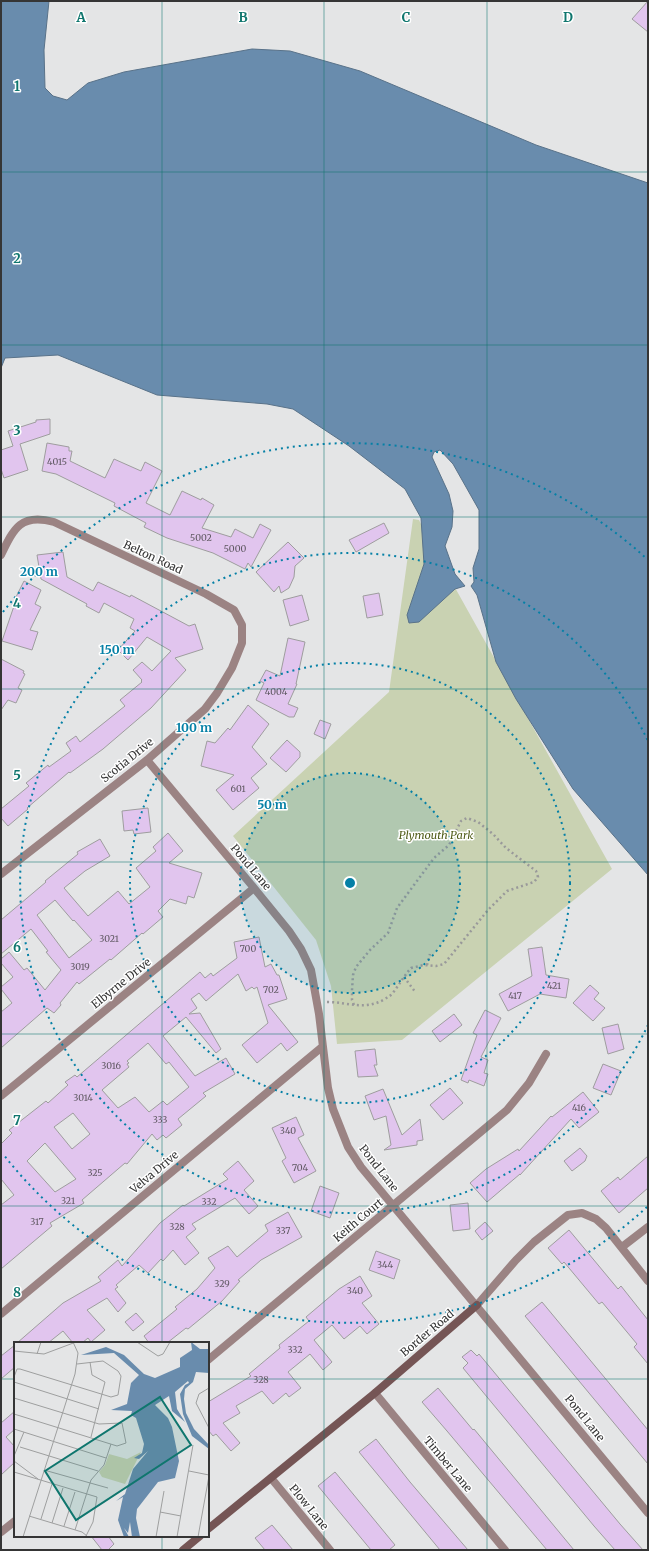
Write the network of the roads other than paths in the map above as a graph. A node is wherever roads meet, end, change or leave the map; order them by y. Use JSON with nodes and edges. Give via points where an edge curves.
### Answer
{"nodes":[{"id":1,"x":1,"y":555,"type":"edge"},
{"id":2,"x":242,"y":642,"type":"joint"},
{"id":3,"x":147,"y":760,"type":"junction"},
{"id":4,"x":1,"y":874,"type":"edge"},
{"id":5,"x":254,"y":888,"type":"junction"},
{"id":6,"x":322,"y":1047,"type":"junction"},
{"id":7,"x":546,"y":1054,"type":"dead end"},
{"id":8,"x":1,"y":1096,"type":"edge"},
{"id":9,"x":394,"y":1205,"type":"junction"},
{"id":10,"x":648,"y":1227,"type":"edge"},
{"id":11,"x":622,"y":1248,"type":"junction"},
{"id":12,"x":648,"y":1280,"type":"edge"},
{"id":13,"x":477,"y":1305,"type":"junction"},
{"id":14,"x":1,"y":1314,"type":"edge"},
{"id":15,"x":209,"y":1359,"type":"edge"},
{"id":16,"x":375,"y":1393,"type":"junction"},
{"id":17,"x":271,"y":1478,"type":"junction"},
{"id":18,"x":648,"y":1513,"type":"edge"},
{"id":19,"x":14,"y":1522,"type":"edge"},
{"id":20,"x":209,"y":1529,"type":"edge"},
{"id":21,"x":1,"y":1532,"type":"edge"},
{"id":22,"x":199,"y":1537,"type":"edge"},
{"id":23,"x":183,"y":1550,"type":"edge"},
{"id":24,"x":330,"y":1550,"type":"edge"},
{"id":25,"x":505,"y":1550,"type":"edge"}],
"edges":[{"from":1,"to":2,"type":"street","name":"Belton Road","via":[[14,531],[21,524],[40,518],[54,522],[206,594],[234,610],[242,625]]},
{"from":2,"to":3,"type":"street","name":"Scotia Drive","via":[[232,668],[205,709]]},
{"from":3,"to":4,"type":"street","name":"Scotia Drive"},
{"from":3,"to":5,"type":"street","name":"Pond Lane"},
{"from":5,"to":6,"type":"street","name":"Pond Lane","via":[[290,931],[311,970]]},
{"from":5,"to":8,"type":"street","name":"Elbyrne Drive"},
{"from":6,"to":9,"type":"street","name":"Pond Lane","via":[[333,1109],[346,1141],[361,1167]]},
{"from":6,"to":14,"type":"street","name":"Velva Drive"},
{"from":7,"to":9,"type":"street","name":"Keith Court","via":[[529,1083],[507,1110]]},
{"from":9,"to":13,"type":"street","name":"Pond Lane"},
{"from":9,"to":15,"type":"street","name":"Keith Court"},
{"from":10,"to":11,"type":"street"},
{"from":11,"to":12,"type":"street","name":"Border Road"},
{"from":11,"to":13,"type":"street","name":"Border Road","via":[[596,1219],[582,1214],[568,1215],[525,1251]]},
{"from":13,"to":16,"type":"street","name":"Border Road"},
{"from":13,"to":18,"type":"street","name":"Pond Lane"},
{"from":16,"to":17,"type":"street","name":"Border Road"},
{"from":16,"to":25,"type":"street","name":"Timber Lane"},
{"from":17,"to":20,"type":"street","name":"Border Road"},
{"from":17,"to":24,"type":"street","name":"Plow Lane"},
{"from":19,"to":21,"type":"street"},
{"from":22,"to":23,"type":"street"}]}
